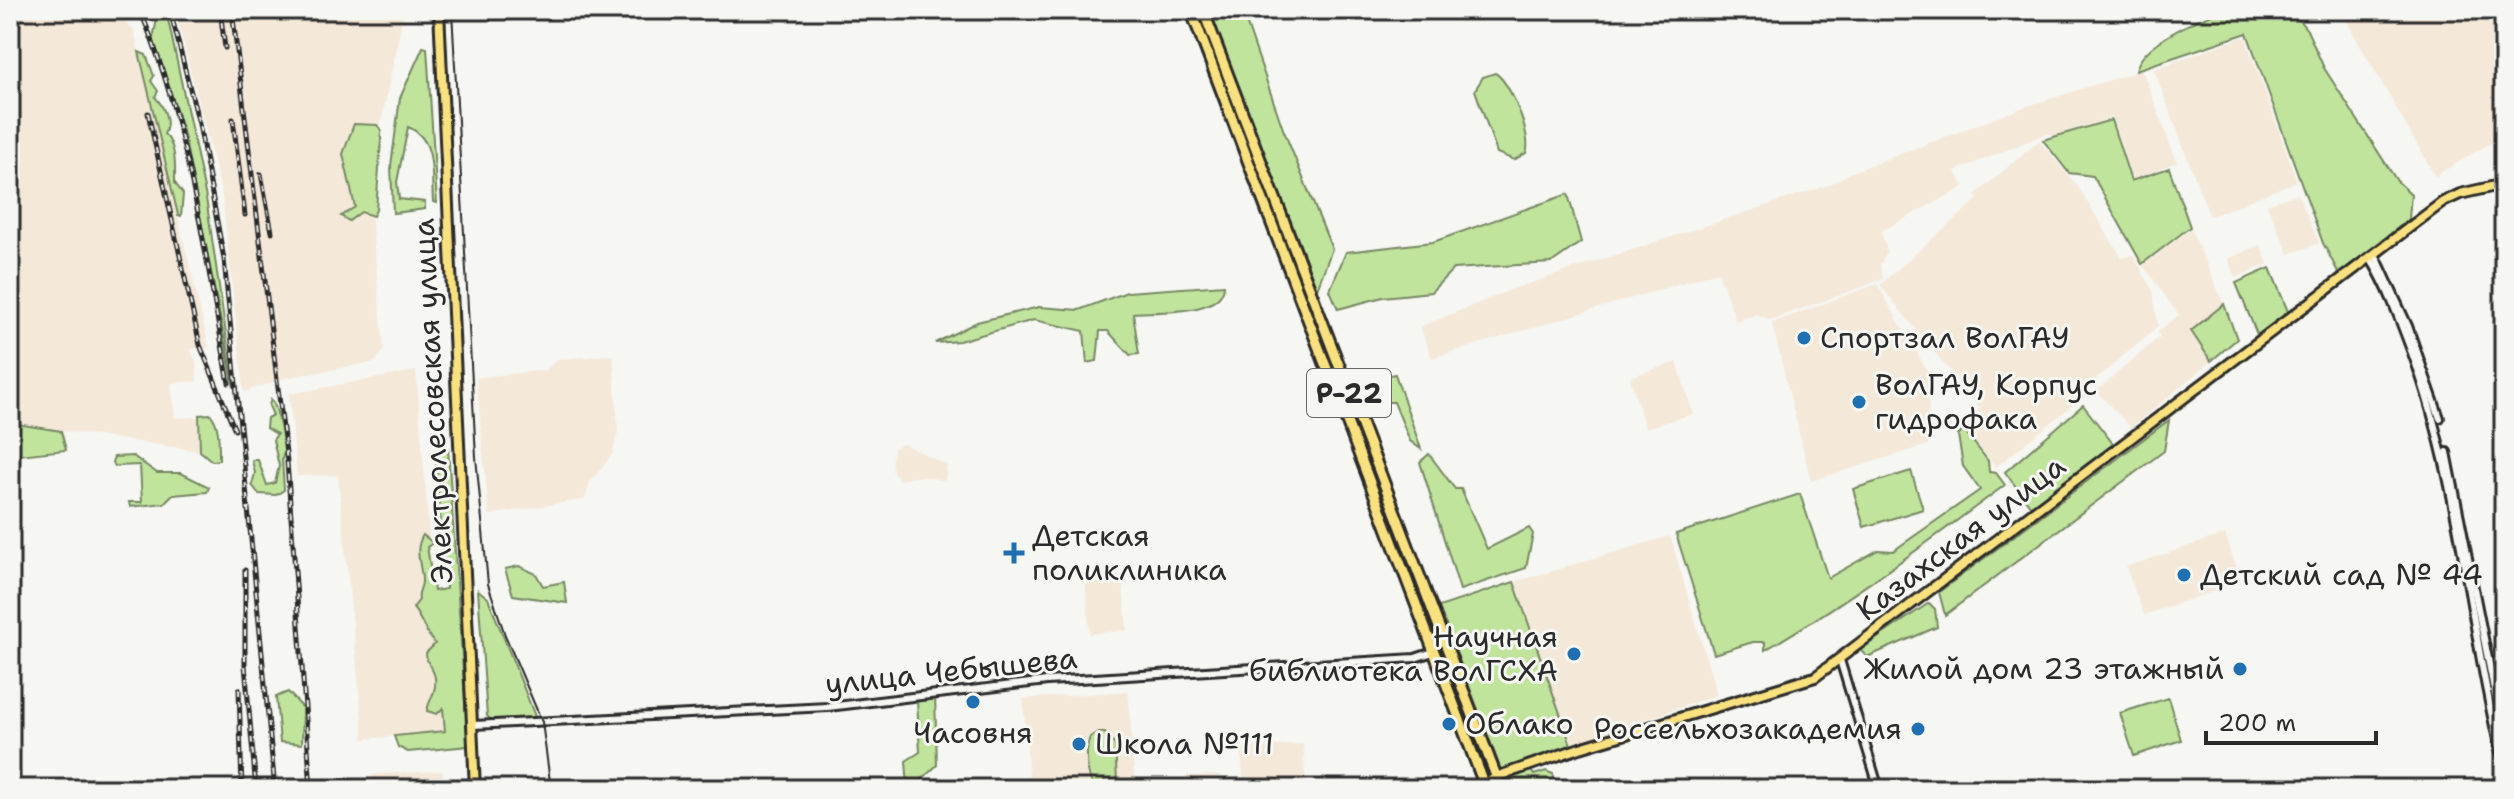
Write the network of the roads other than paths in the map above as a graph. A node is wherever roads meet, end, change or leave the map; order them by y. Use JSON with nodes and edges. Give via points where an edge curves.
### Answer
{"nodes":[{"id":1,"x":439,"y":10,"type":"edge"},
{"id":2,"x":1191,"y":10,"type":"edge"},
{"id":3,"x":1203,"y":10,"type":"edge"},
{"id":4,"x":2504,"y":184,"type":"edge"},
{"id":5,"x":2372,"y":256,"type":"junction"},
{"id":6,"x":1389,"y":503,"type":"junction"},
{"id":7,"x":1379,"y":507,"type":"junction"},
{"id":8,"x":1433,"y":652,"type":"junction"},
{"id":9,"x":1840,"y":660,"type":"junction"},
{"id":10,"x":473,"y":725,"type":"junction"},
{"id":11,"x":2504,"y":739,"type":"edge"},
{"id":12,"x":2504,"y":769,"type":"edge"},
{"id":13,"x":1496,"y":777,"type":"junction"},
{"id":14,"x":1483,"y":787,"type":"edge"},
{"id":15,"x":475,"y":789,"type":"edge"},
{"id":16,"x":1501,"y":789,"type":"edge"},
{"id":17,"x":1879,"y":789,"type":"edge"}],
"edges":[{"from":1,"to":10,"type":"main road","name":"Электролесовская улица"},
{"from":2,"to":7,"type":"highway","number":"Р-22"},
{"from":3,"to":6,"type":"highway","number":"Р-22"},
{"from":4,"to":5,"type":"main road","name":"Казахская улица","via":[[2443,202]]},
{"from":5,"to":9,"type":"main road","name":"Казахская улица"},
{"from":5,"to":11,"type":"street","via":[[2408,326],[2443,430]]},
{"from":5,"to":12,"type":"street","via":[[2439,431]]},
{"from":6,"to":7,"type":"highway","via":[[1382,500]]},
{"from":6,"to":13,"type":"highway","number":"Р-22"},
{"from":7,"to":8,"type":"highway","number":"Р-22"},
{"from":8,"to":10,"type":"street","name":"улица Чебышева","via":[[1415,658],[994,685],[828,707]]},
{"from":8,"to":14,"type":"highway","number":"Р-22"},
{"from":9,"to":13,"type":"main road","name":"Казахская улица","via":[[1795,685]]},
{"from":9,"to":17,"type":"street"},
{"from":10,"to":15,"type":"main road","name":"Электролесовская улица"},
{"from":13,"to":14,"type":"main road","name":"Казахская улица"},
{"from":13,"to":16,"type":"highway","number":"Р-22"}]}
